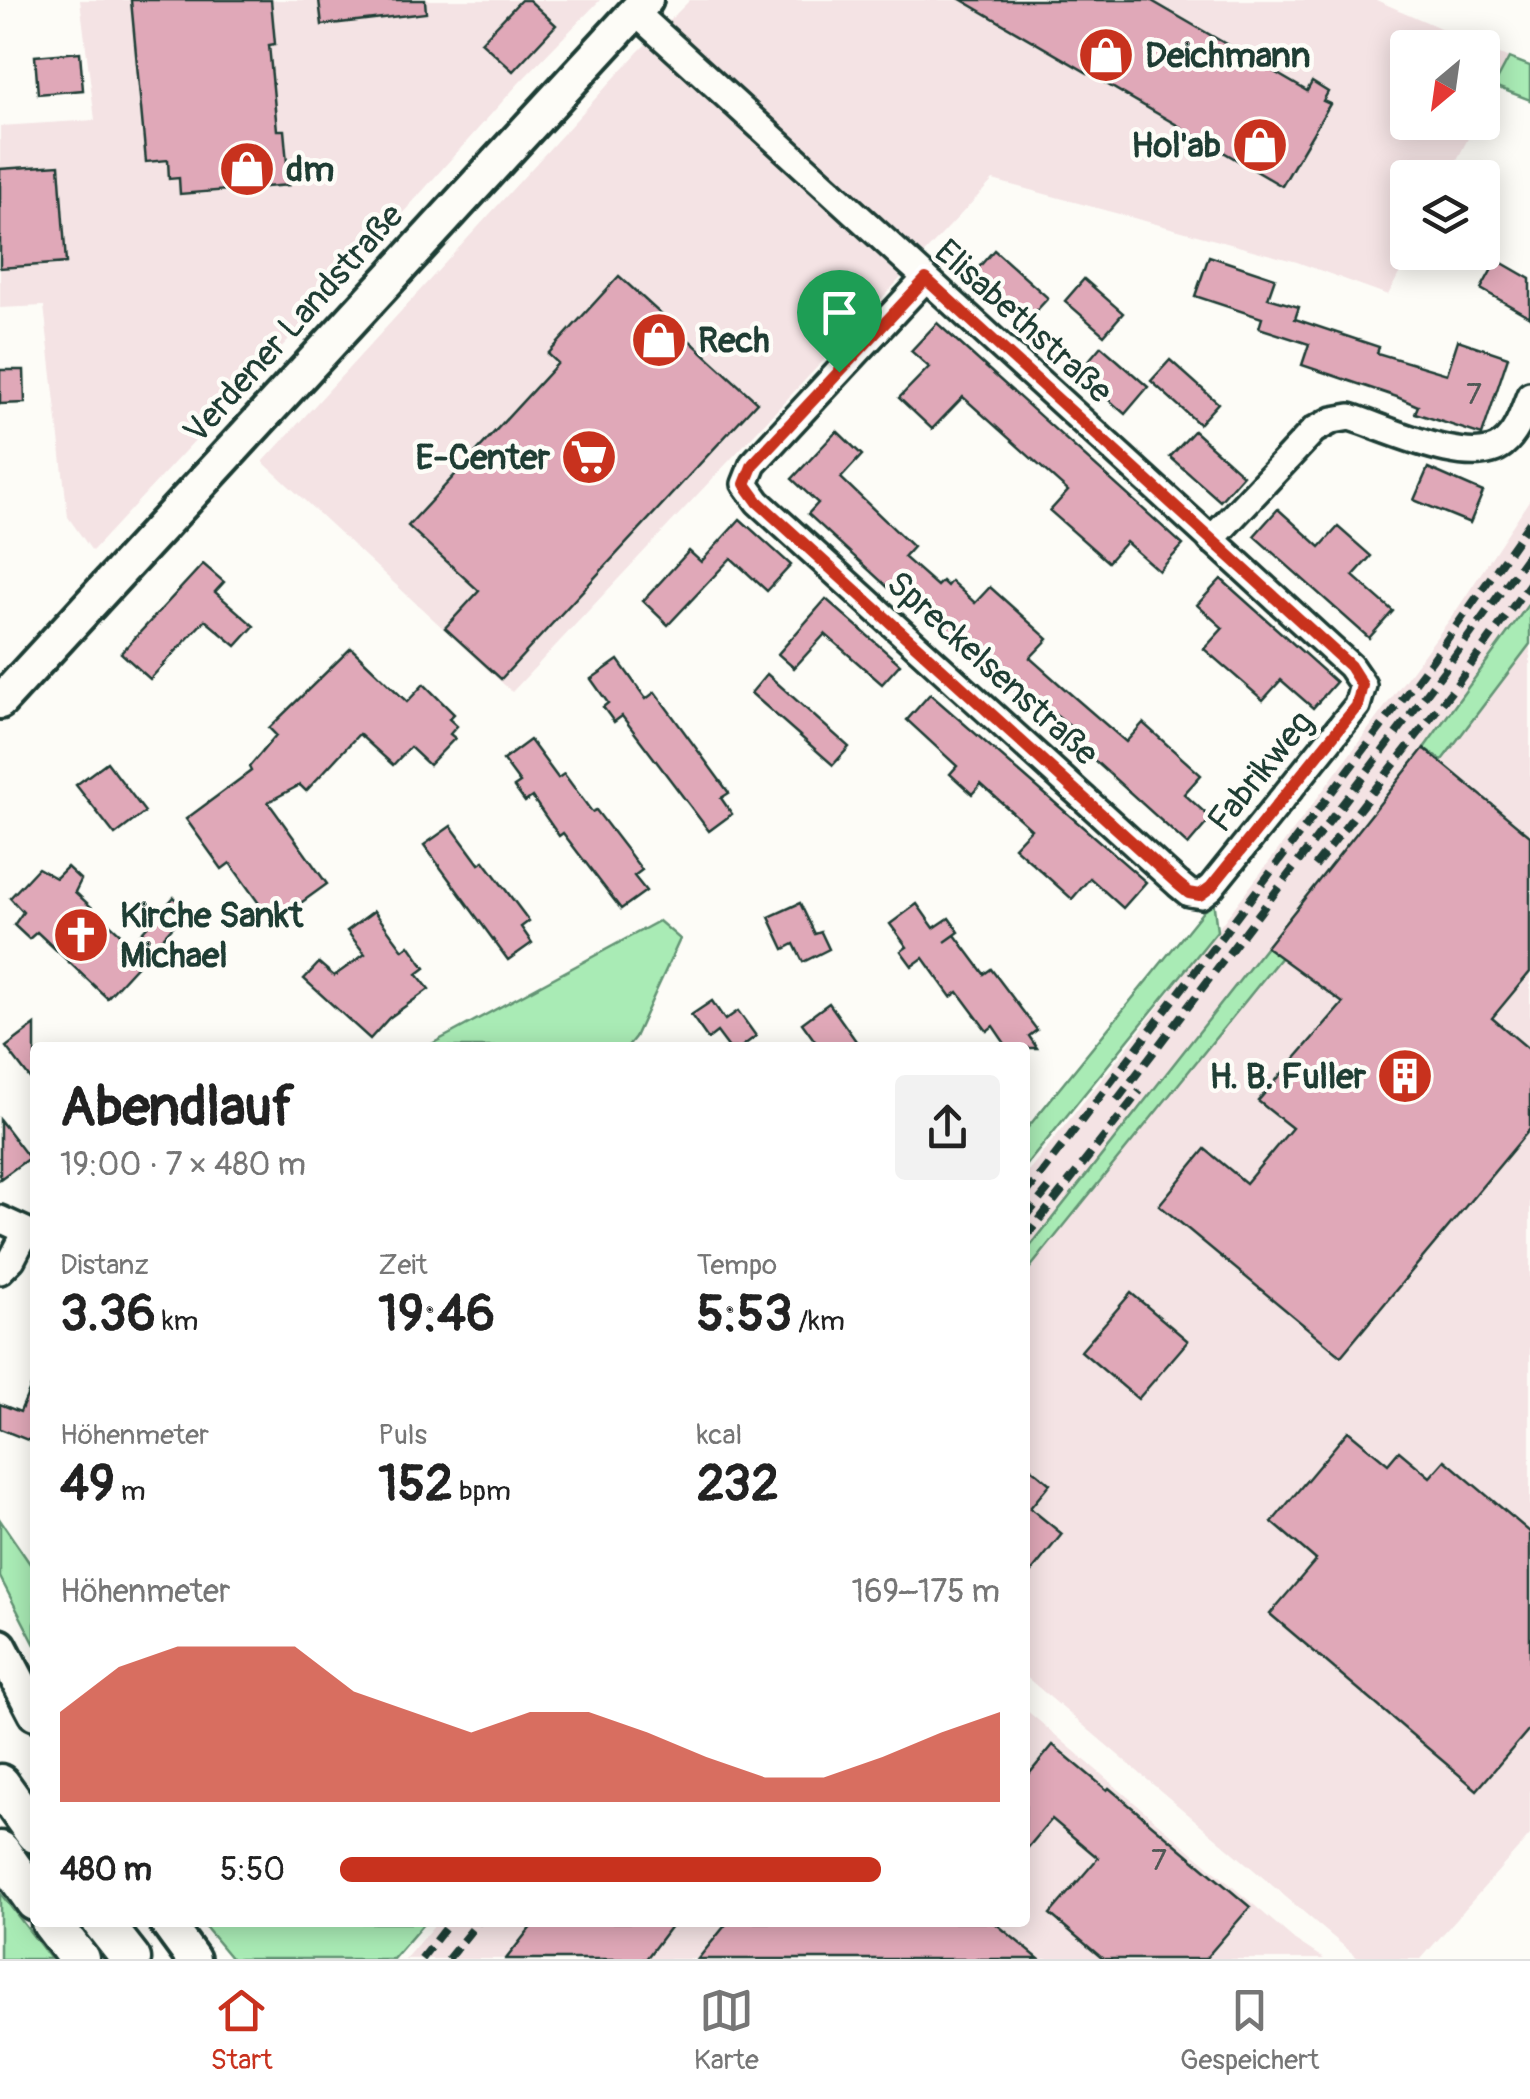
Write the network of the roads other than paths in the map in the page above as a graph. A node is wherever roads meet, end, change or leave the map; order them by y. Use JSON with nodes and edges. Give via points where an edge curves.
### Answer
{"nodes":[{"id":1,"x":641,"y":6,"type":"edge"},
{"id":2,"x":926,"y":279,"type":"junction"},
{"id":3,"x":1530,"y":396,"type":"edge"},
{"id":4,"x":1211,"y":540,"type":"junction"},
{"id":5,"x":1362,"y":685,"type":"joint"},
{"id":6,"x":0,"y":702,"type":"edge"},
{"id":7,"x":1200,"y":895,"type":"joint"},
{"id":8,"x":0,"y":1219,"type":"edge"},
{"id":9,"x":30,"y":1233,"type":"edge"},
{"id":10,"x":0,"y":1271,"type":"edge"},
{"id":11,"x":0,"y":1646,"type":"edge"},
{"id":12,"x":30,"y":1703,"type":"edge"},
{"id":13,"x":0,"y":1784,"type":"edge"},
{"id":14,"x":30,"y":1826,"type":"edge"},
{"id":15,"x":0,"y":1852,"type":"edge"},
{"id":16,"x":30,"y":1893,"type":"edge"},
{"id":17,"x":54,"y":1927,"type":"edge"},
{"id":18,"x":106,"y":1927,"type":"edge"},
{"id":19,"x":170,"y":1927,"type":"edge"},
{"id":20,"x":79,"y":1959,"type":"edge"},
{"id":21,"x":130,"y":1959,"type":"edge"},
{"id":22,"x":193,"y":1959,"type":"edge"}],
"edges":[{"from":1,"to":2,"type":"street","name":"Elisabethstraße"},
{"from":1,"to":6,"type":"main road","name":"Verdener Landstraße"},
{"from":2,"to":4,"type":"street","name":"Elisabethstraße"},
{"from":2,"to":7,"type":"street","name":"Spreckelsenstraße","via":[[753,464],[745,484],[1178,884]]},
{"from":3,"to":4,"type":"street","via":[[1504,443],[1486,453],[1458,452],[1350,417],[1332,420],[1314,430]]},
{"from":4,"to":5,"type":"street","name":"Elisabethstraße","via":[[1350,666]]},
{"from":5,"to":7,"type":"street","name":"Fabrikweg","via":[[1357,706]]},
{"from":8,"to":9,"type":"street"},
{"from":9,"to":10,"type":"street"},
{"from":11,"to":12,"type":"main road"},
{"from":13,"to":14,"type":"highway"},
{"from":15,"to":16,"type":"highway"},
{"from":17,"to":20,"type":"highway"},
{"from":18,"to":21,"type":"highway"},
{"from":19,"to":22,"type":"main road"}]}
